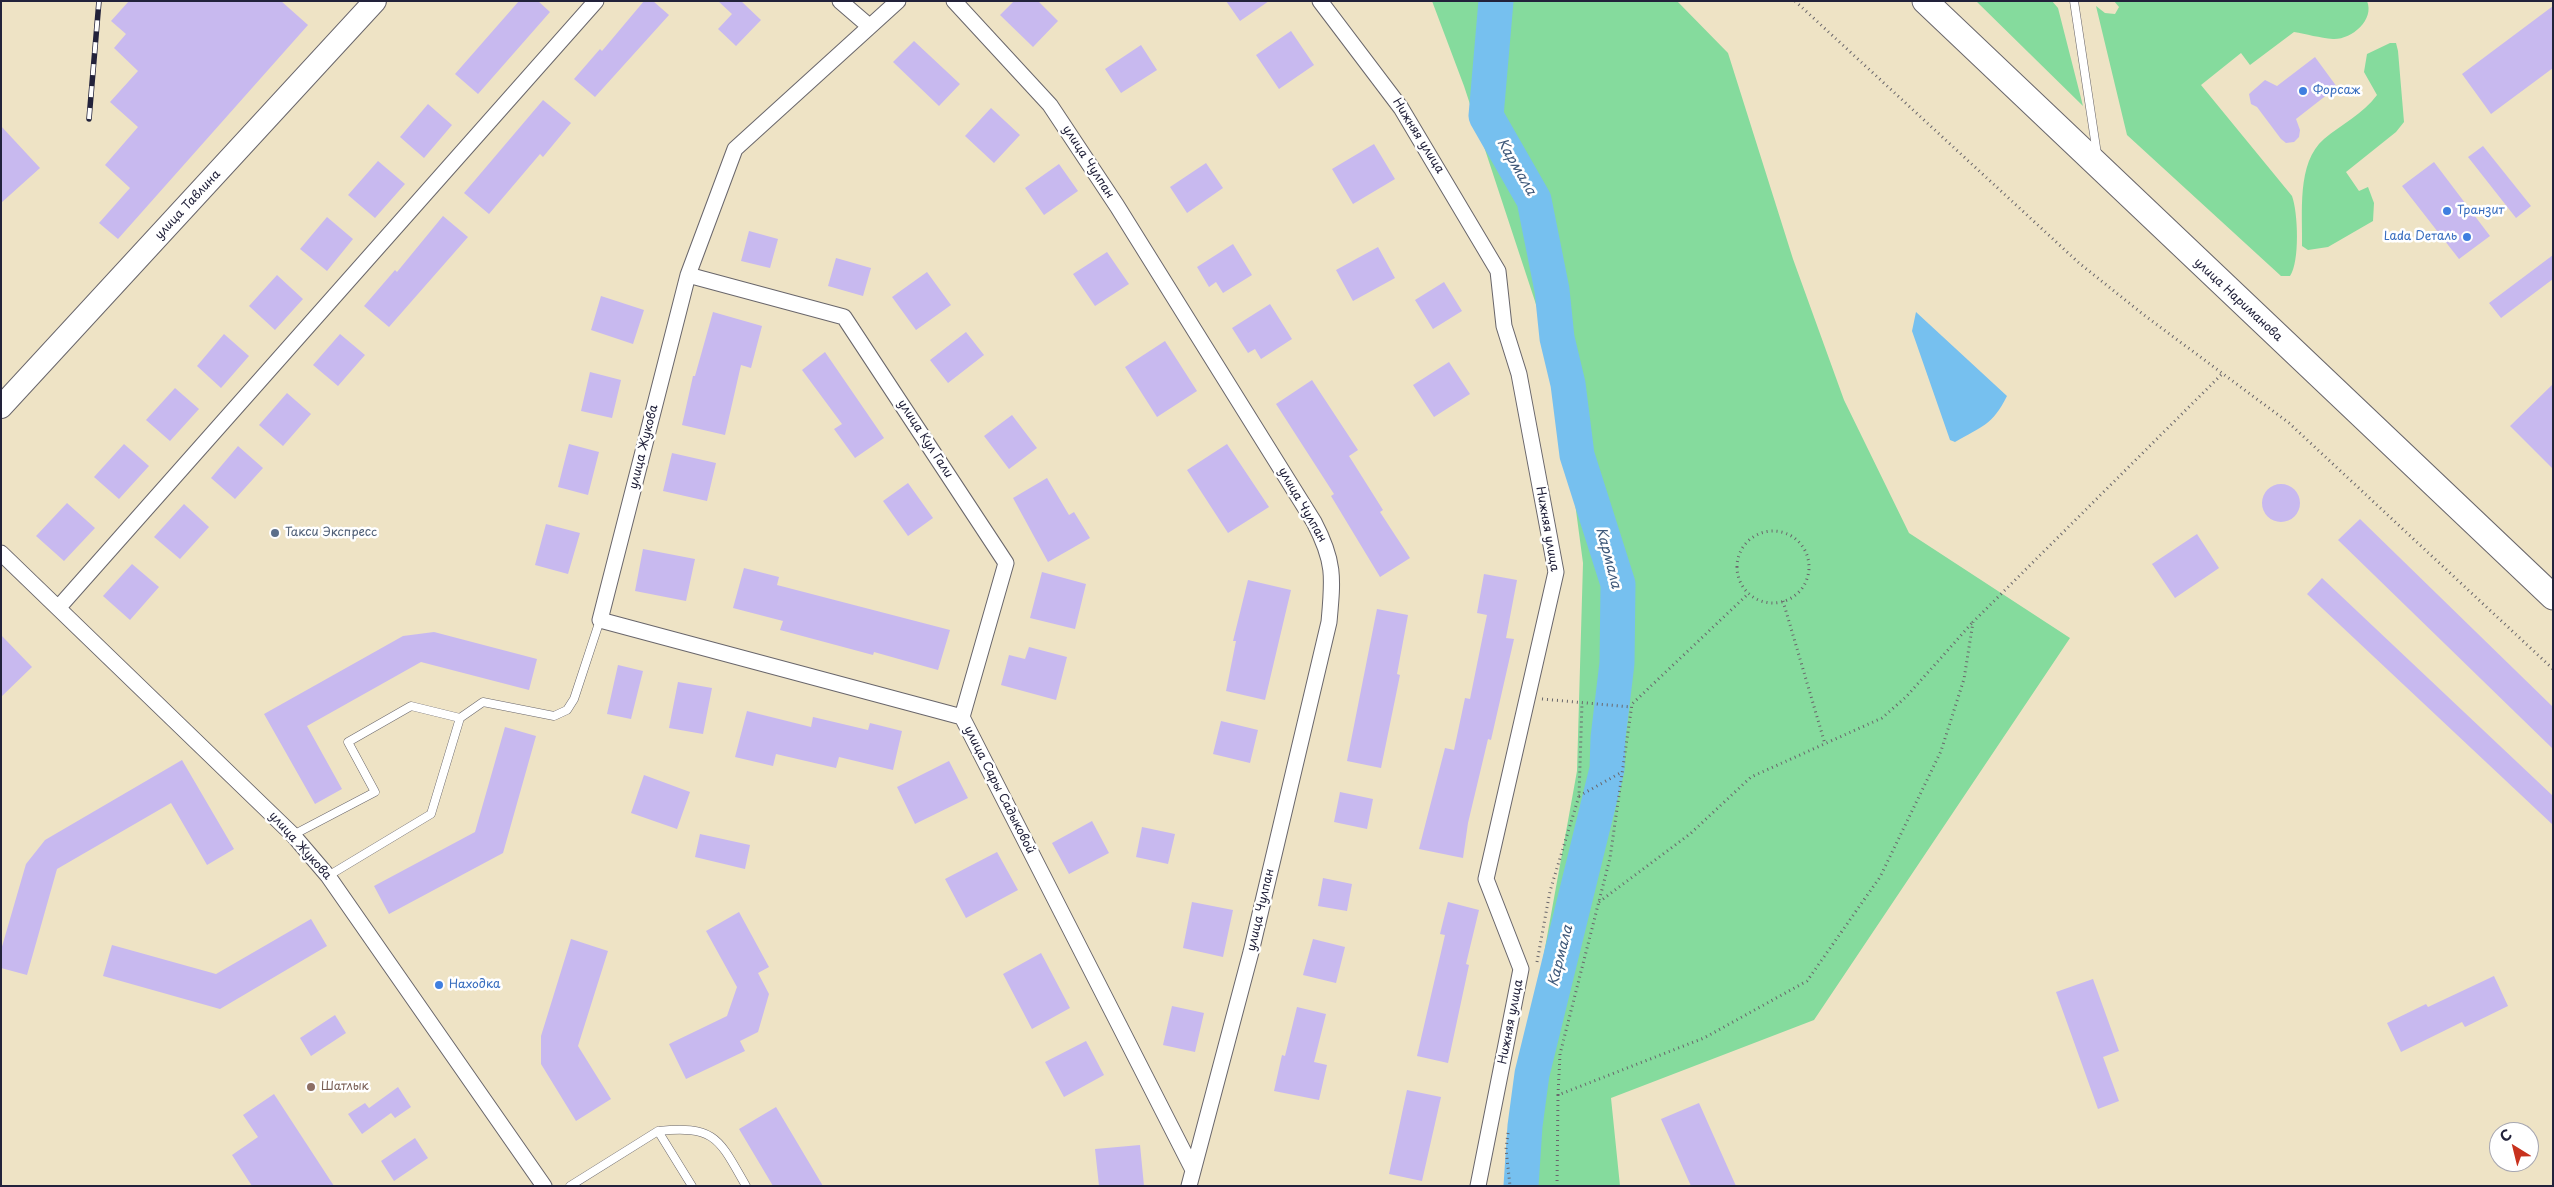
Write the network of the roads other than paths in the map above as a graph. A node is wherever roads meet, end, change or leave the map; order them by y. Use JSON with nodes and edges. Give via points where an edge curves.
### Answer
{"nodes":[{"id":1,"x":374,"y":1,"type":"edge"},
{"id":2,"x":596,"y":1,"type":"edge"},
{"id":3,"x":840,"y":1,"type":"edge"},
{"id":4,"x":898,"y":1,"type":"edge"},
{"id":5,"x":954,"y":1,"type":"edge"},
{"id":6,"x":1320,"y":1,"type":"edge"},
{"id":7,"x":1925,"y":1,"type":"edge"},
{"id":8,"x":2074,"y":1,"type":"edge"},
{"id":9,"x":869,"y":26,"type":"junction"},
{"id":10,"x":2099,"y":168,"type":"junction"},
{"id":11,"x":688,"y":275,"type":"junction"},
{"id":12,"x":1,"y":408,"type":"edge"},
{"id":13,"x":1,"y":553,"type":"edge"},
{"id":14,"x":2553,"y":597,"type":"edge"},
{"id":15,"x":59,"y":608,"type":"junction"},
{"id":16,"x":600,"y":620,"type":"junction"},
{"id":17,"x":962,"y":717,"type":"junction"},
{"id":18,"x":460,"y":718,"type":"junction"},
{"id":19,"x":293,"y":835,"type":"junction"},
{"id":20,"x":328,"y":876,"type":"junction"},
{"id":21,"x":658,"y":1131,"type":"junction"},
{"id":22,"x":1193,"y":1170,"type":"junction"},
{"id":23,"x":544,"y":1186,"type":"edge"},
{"id":24,"x":570,"y":1186,"type":"edge"},
{"id":25,"x":692,"y":1186,"type":"edge"},
{"id":26,"x":746,"y":1186,"type":"edge"},
{"id":27,"x":1189,"y":1186,"type":"edge"},
{"id":28,"x":1478,"y":1186,"type":"edge"}],
"edges":[{"from":1,"to":12,"type":"main road","name":"улица Тавлина"},
{"from":2,"to":15,"type":"street"},
{"from":3,"to":9,"type":"street"},
{"from":4,"to":9,"type":"street","name":"улица Жукова"},
{"from":5,"to":22,"type":"street","name":"улица Чулпан","via":[[1050,104],[1314,522],[1330,558],[1329,622],[1251,952]]},
{"from":6,"to":28,"type":"street","name":"Нижняя улица","via":[[1401,108],[1498,271],[1504,326],[1519,374],[1556,572],[1486,879],[1521,969]]},
{"from":7,"to":10,"type":"main road","name":"улица Нариманова"},
{"from":8,"to":10,"type":"lane"},
{"from":9,"to":11,"type":"street","name":"улица Жукова","via":[[735,149]]},
{"from":10,"to":14,"type":"main road","name":"улица Нариманова"},
{"from":11,"to":16,"type":"street","name":"улица Жукова"},
{"from":11,"to":17,"type":"street","name":"улица Кул Гали","via":[[844,317],[1006,563]]},
{"from":13,"to":15,"type":"street","name":"улица Жукова"},
{"from":15,"to":19,"type":"street","name":"улица Жукова"},
{"from":16,"to":17,"type":"street","name":"улица Сары Садыковой"},
{"from":16,"to":18,"type":"lane","via":[[574,699],[567,710],[554,716],[483,702]]},
{"from":17,"to":22,"type":"street","name":"улица Сары Садыковой"},
{"from":18,"to":19,"type":"lane","via":[[411,706],[348,742],[375,792]]},
{"from":18,"to":20,"type":"lane","via":[[431,814]]},
{"from":19,"to":20,"type":"street","name":"улица Жукова"},
{"from":20,"to":23,"type":"street","name":"улица Жукова"},
{"from":21,"to":24,"type":"lane"},
{"from":21,"to":25,"type":"lane"},
{"from":21,"to":26,"type":"lane","via":[[685,1128],[713,1138],[723,1148]]},
{"from":22,"to":27,"type":"street","name":"улица Чулпан"}]}
